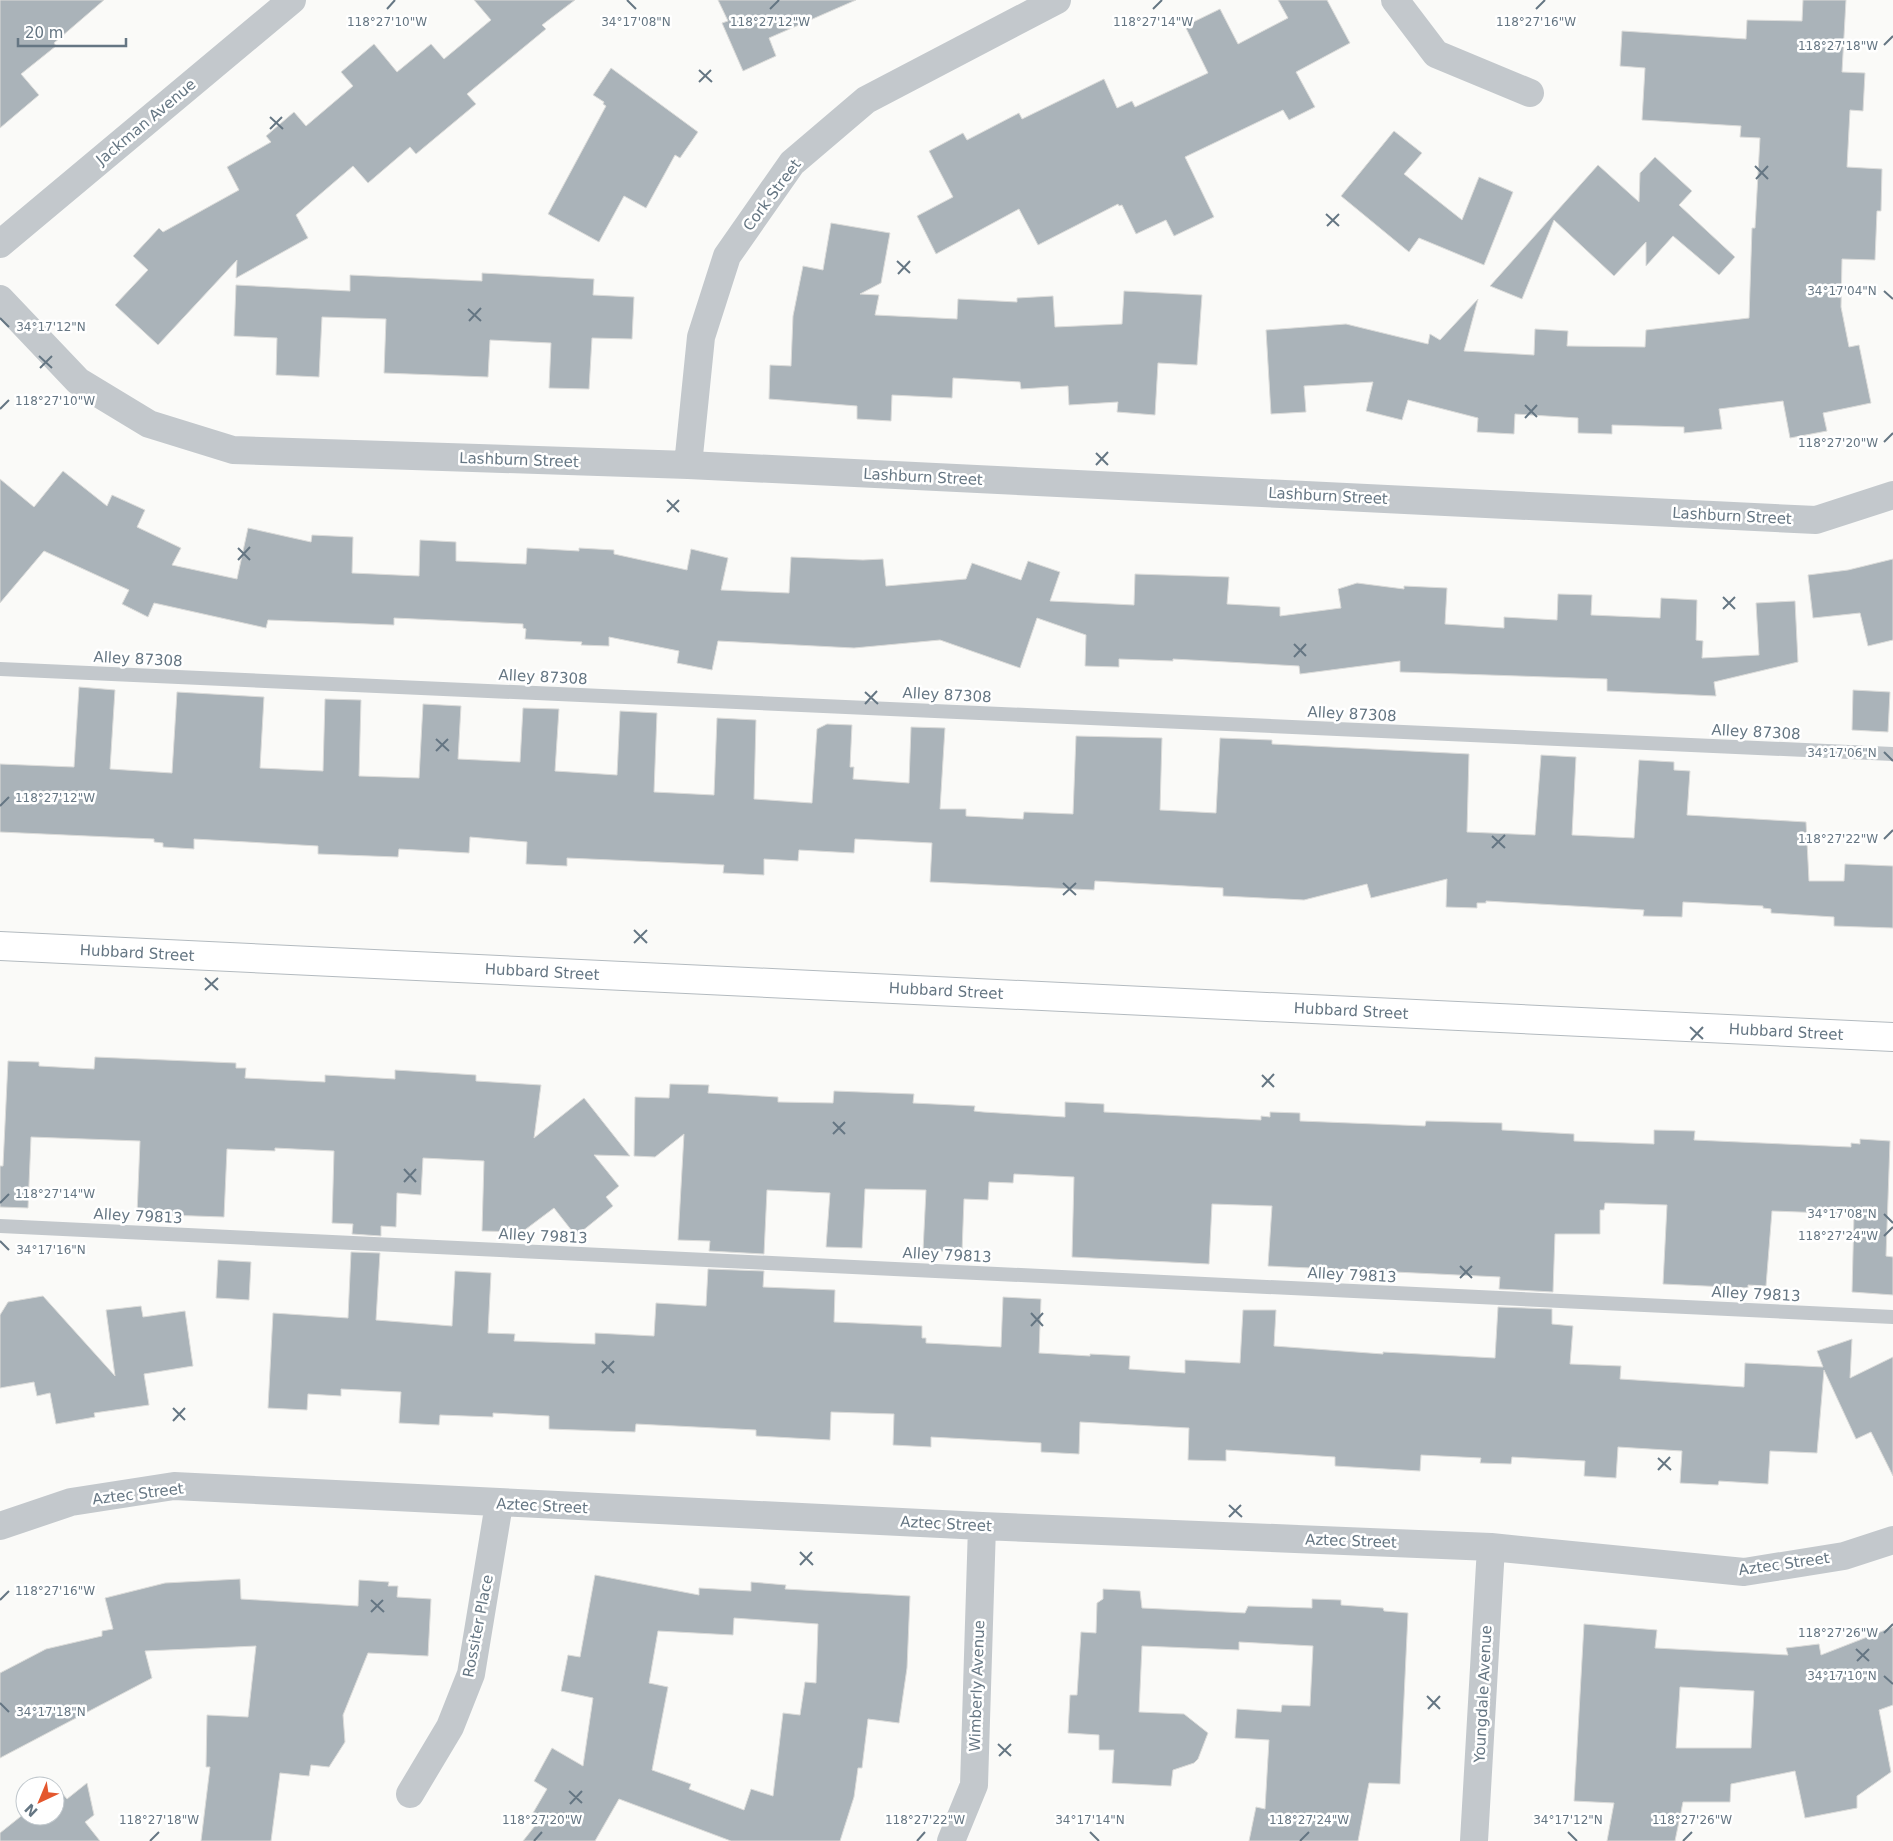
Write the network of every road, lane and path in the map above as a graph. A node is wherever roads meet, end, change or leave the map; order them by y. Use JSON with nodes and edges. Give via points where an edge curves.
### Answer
{"nodes":[{"id":1,"x":292,"y":0,"type":"edge"},
{"id":2,"x":1057,"y":0,"type":"edge"},
{"id":3,"x":1394,"y":0,"type":"edge"},
{"id":4,"x":1530,"y":93,"type":"dead end"},
{"id":5,"x":0,"y":244,"type":"edge"},
{"id":6,"x":0,"y":299,"type":"edge"},
{"id":7,"x":688,"y":465,"type":"junction"},
{"id":8,"x":1893,"y":495,"type":"edge"},
{"id":9,"x":0,"y":669,"type":"edge"},
{"id":10,"x":1893,"y":754,"type":"edge"},
{"id":11,"x":0,"y":946,"type":"edge"},
{"id":12,"x":1893,"y":1037,"type":"edge"},
{"id":13,"x":0,"y":1226,"type":"edge"},
{"id":14,"x":1893,"y":1317,"type":"edge"},
{"id":15,"x":499,"y":1504,"type":"junction"},
{"id":16,"x":0,"y":1526,"type":"edge"},
{"id":17,"x":982,"y":1526,"type":"junction"},
{"id":18,"x":1893,"y":1540,"type":"edge"},
{"id":19,"x":1491,"y":1547,"type":"junction"},
{"id":20,"x":410,"y":1794,"type":"dead end"},
{"id":21,"x":950,"y":1841,"type":"edge"},
{"id":22,"x":1474,"y":1841,"type":"edge"}],
"edges":[{"from":1,"to":5,"type":"street","name":"Jackman Avenue"},
{"from":2,"to":7,"type":"street","name":"Cork Street","via":[[866,100],[792,163],[728,256],[701,338]]},
{"from":3,"to":4,"type":"street","via":[[1436,54]]},
{"from":6,"to":7,"type":"street","name":"Lashburn Street","via":[[78,381],[149,424],[233,450]]},
{"from":7,"to":8,"type":"street","name":"Lashburn Street","via":[[1816,520]]},
{"from":9,"to":10,"type":"lane","name":"Alley 87308"},
{"from":11,"to":12,"type":"main road","name":"Hubbard Street"},
{"from":13,"to":14,"type":"lane","name":"Alley 79813"},
{"from":15,"to":16,"type":"street","name":"Aztec Street","via":[[174,1486],[71,1502]]},
{"from":15,"to":17,"type":"street","name":"Aztec Street"},
{"from":15,"to":20,"type":"street","name":"Rossiter Place","via":[[471,1674],[450,1727]]},
{"from":17,"to":19,"type":"street","name":"Aztec Street"},
{"from":17,"to":21,"type":"street","name":"Wimberly Avenue","via":[[974,1785]]},
{"from":18,"to":19,"type":"street","name":"Aztec Street","via":[[1844,1556],[1744,1572]]},
{"from":19,"to":22,"type":"street","name":"Youngdale Avenue"}]}
